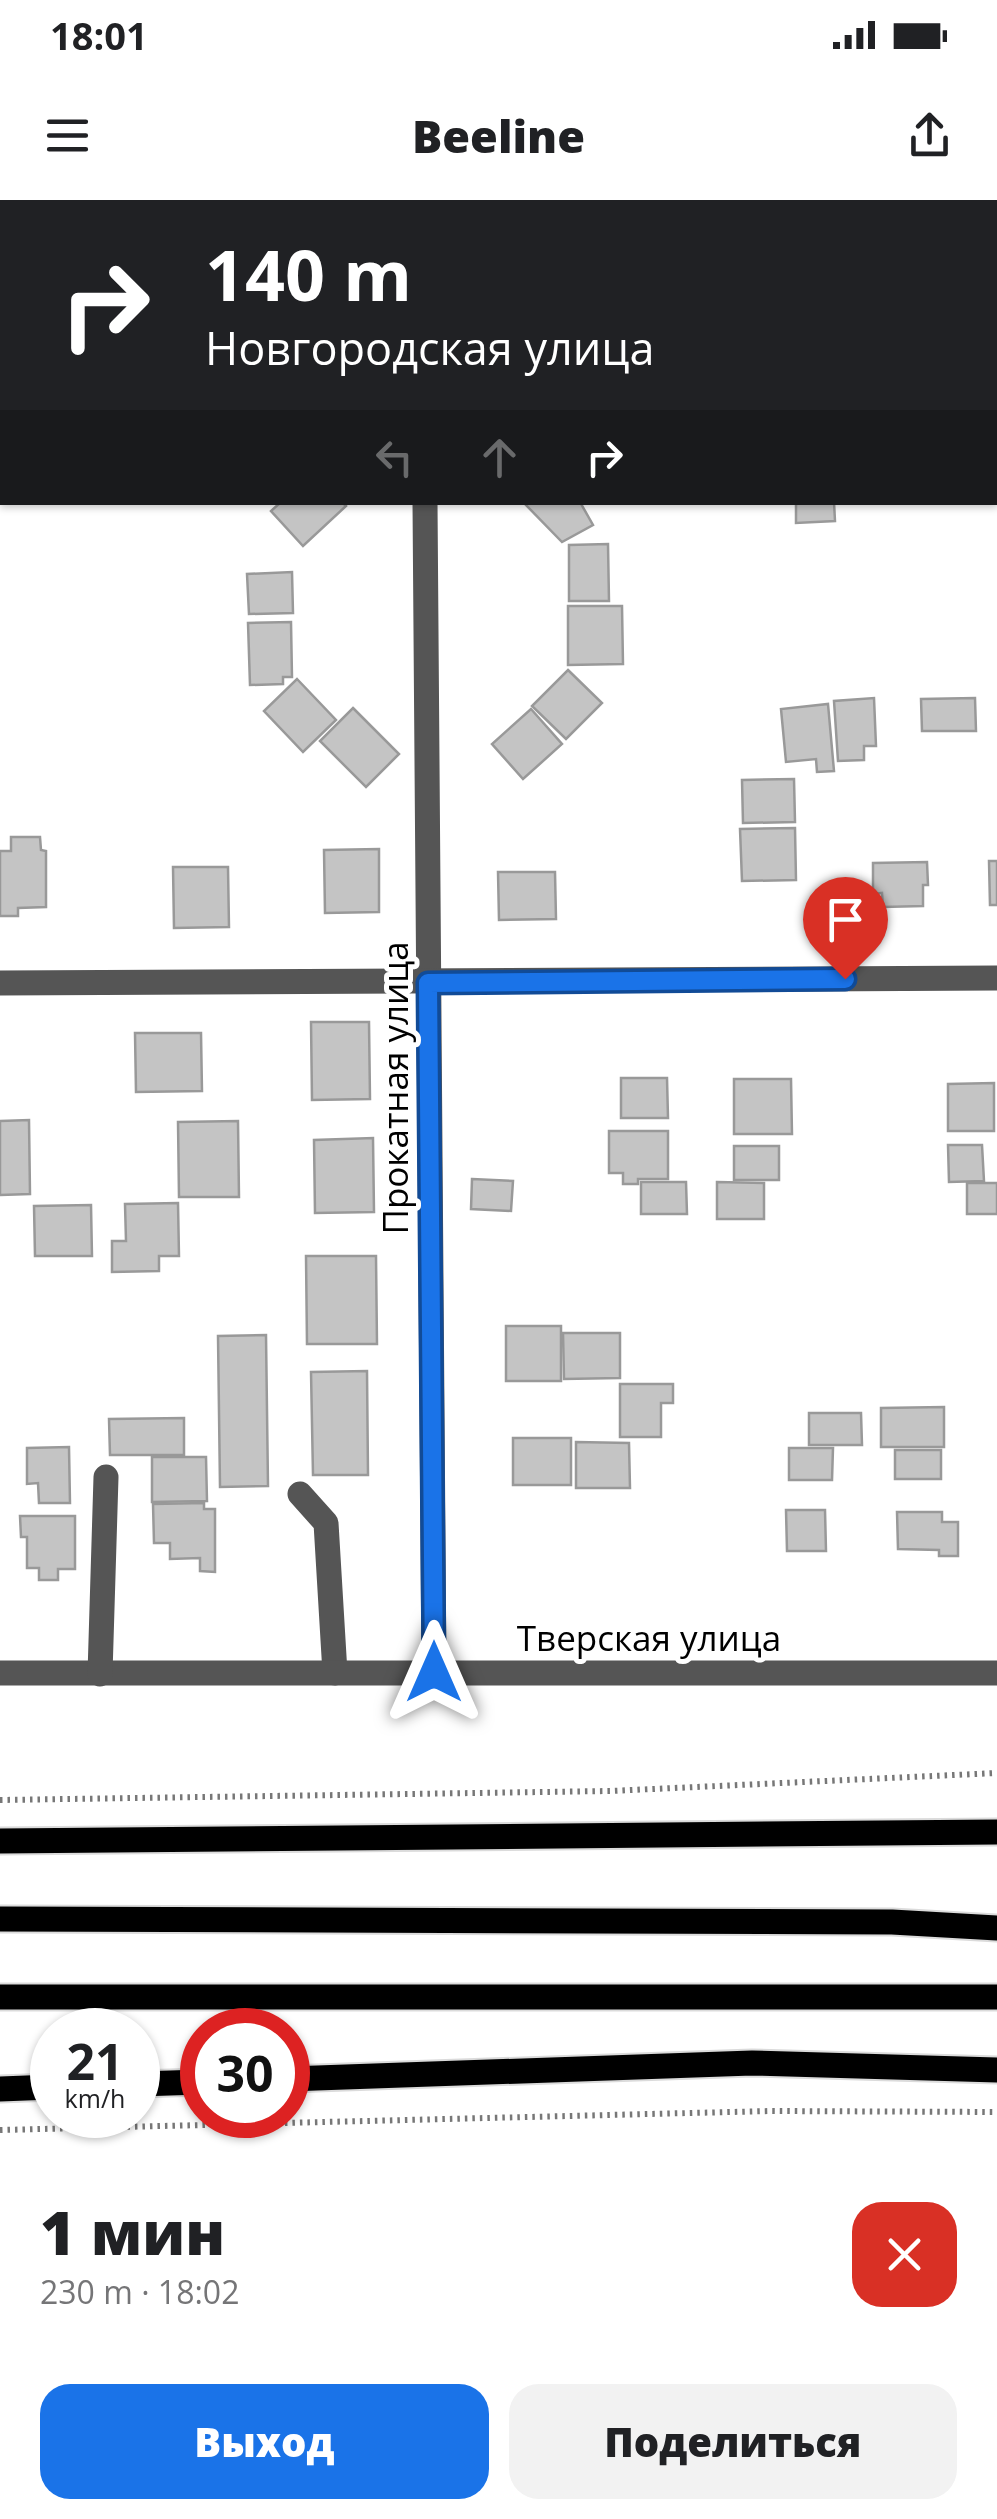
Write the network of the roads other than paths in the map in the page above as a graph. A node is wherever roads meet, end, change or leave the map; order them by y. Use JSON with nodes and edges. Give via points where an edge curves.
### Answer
{"nodes":[{"id":1,"x":425,"y":505,"type":"edge"},
{"id":2,"x":997,"y":978,"type":"edge"},
{"id":3,"x":0,"y":983,"type":"edge"},
{"id":4,"x":428,"y":983,"type":"junction"},
{"id":5,"x":106,"y":1477,"type":"dead end"},
{"id":6,"x":300,"y":1494,"type":"dead end"},
{"id":7,"x":434,"y":1672,"type":"junction"},
{"id":8,"x":997,"y":1672,"type":"edge"},
{"id":9,"x":0,"y":1673,"type":"edge"},
{"id":10,"x":335,"y":1673,"type":"junction"},
{"id":11,"x":100,"y":1674,"type":"junction"},
{"id":12,"x":997,"y":1832,"type":"edge"},
{"id":13,"x":0,"y":1841,"type":"edge"},
{"id":14,"x":12,"y":1919,"type":"edge"},
{"id":15,"x":997,"y":1928,"type":"edge"},
{"id":16,"x":7,"y":1997,"type":"edge"},
{"id":17,"x":997,"y":1997,"type":"edge"},
{"id":18,"x":997,"y":2070,"type":"edge"},
{"id":19,"x":310,"y":2078,"type":"edge"},
{"id":20,"x":30,"y":2087,"type":"edge"},
{"id":21,"x":0,"y":2088,"type":"edge"}],
"edges":[{"from":1,"to":4,"type":"street","name":"Прокатная улица"},
{"from":2,"to":4,"type":"street"},
{"from":3,"to":4,"type":"street"},
{"from":4,"to":7,"type":"street","name":"Прокатная улица"},
{"from":5,"to":11,"type":"street"},
{"from":6,"to":10,"type":"street","via":[[326,1523]]},
{"from":7,"to":8,"type":"street","name":"Тверская улица"},
{"from":7,"to":10,"type":"street","name":"Тверская улица"},
{"from":9,"to":11,"type":"street","name":"Тверская улица"},
{"from":10,"to":11,"type":"street","name":"Тверская улица"},
{"from":12,"to":13,"type":"main road"},
{"from":14,"to":15,"type":"main road","via":[[892,1922]]},
{"from":16,"to":17,"type":"main road"},
{"from":18,"to":19,"type":"main road","via":[[752,2063]]},
{"from":20,"to":21,"type":"main road"}]}
